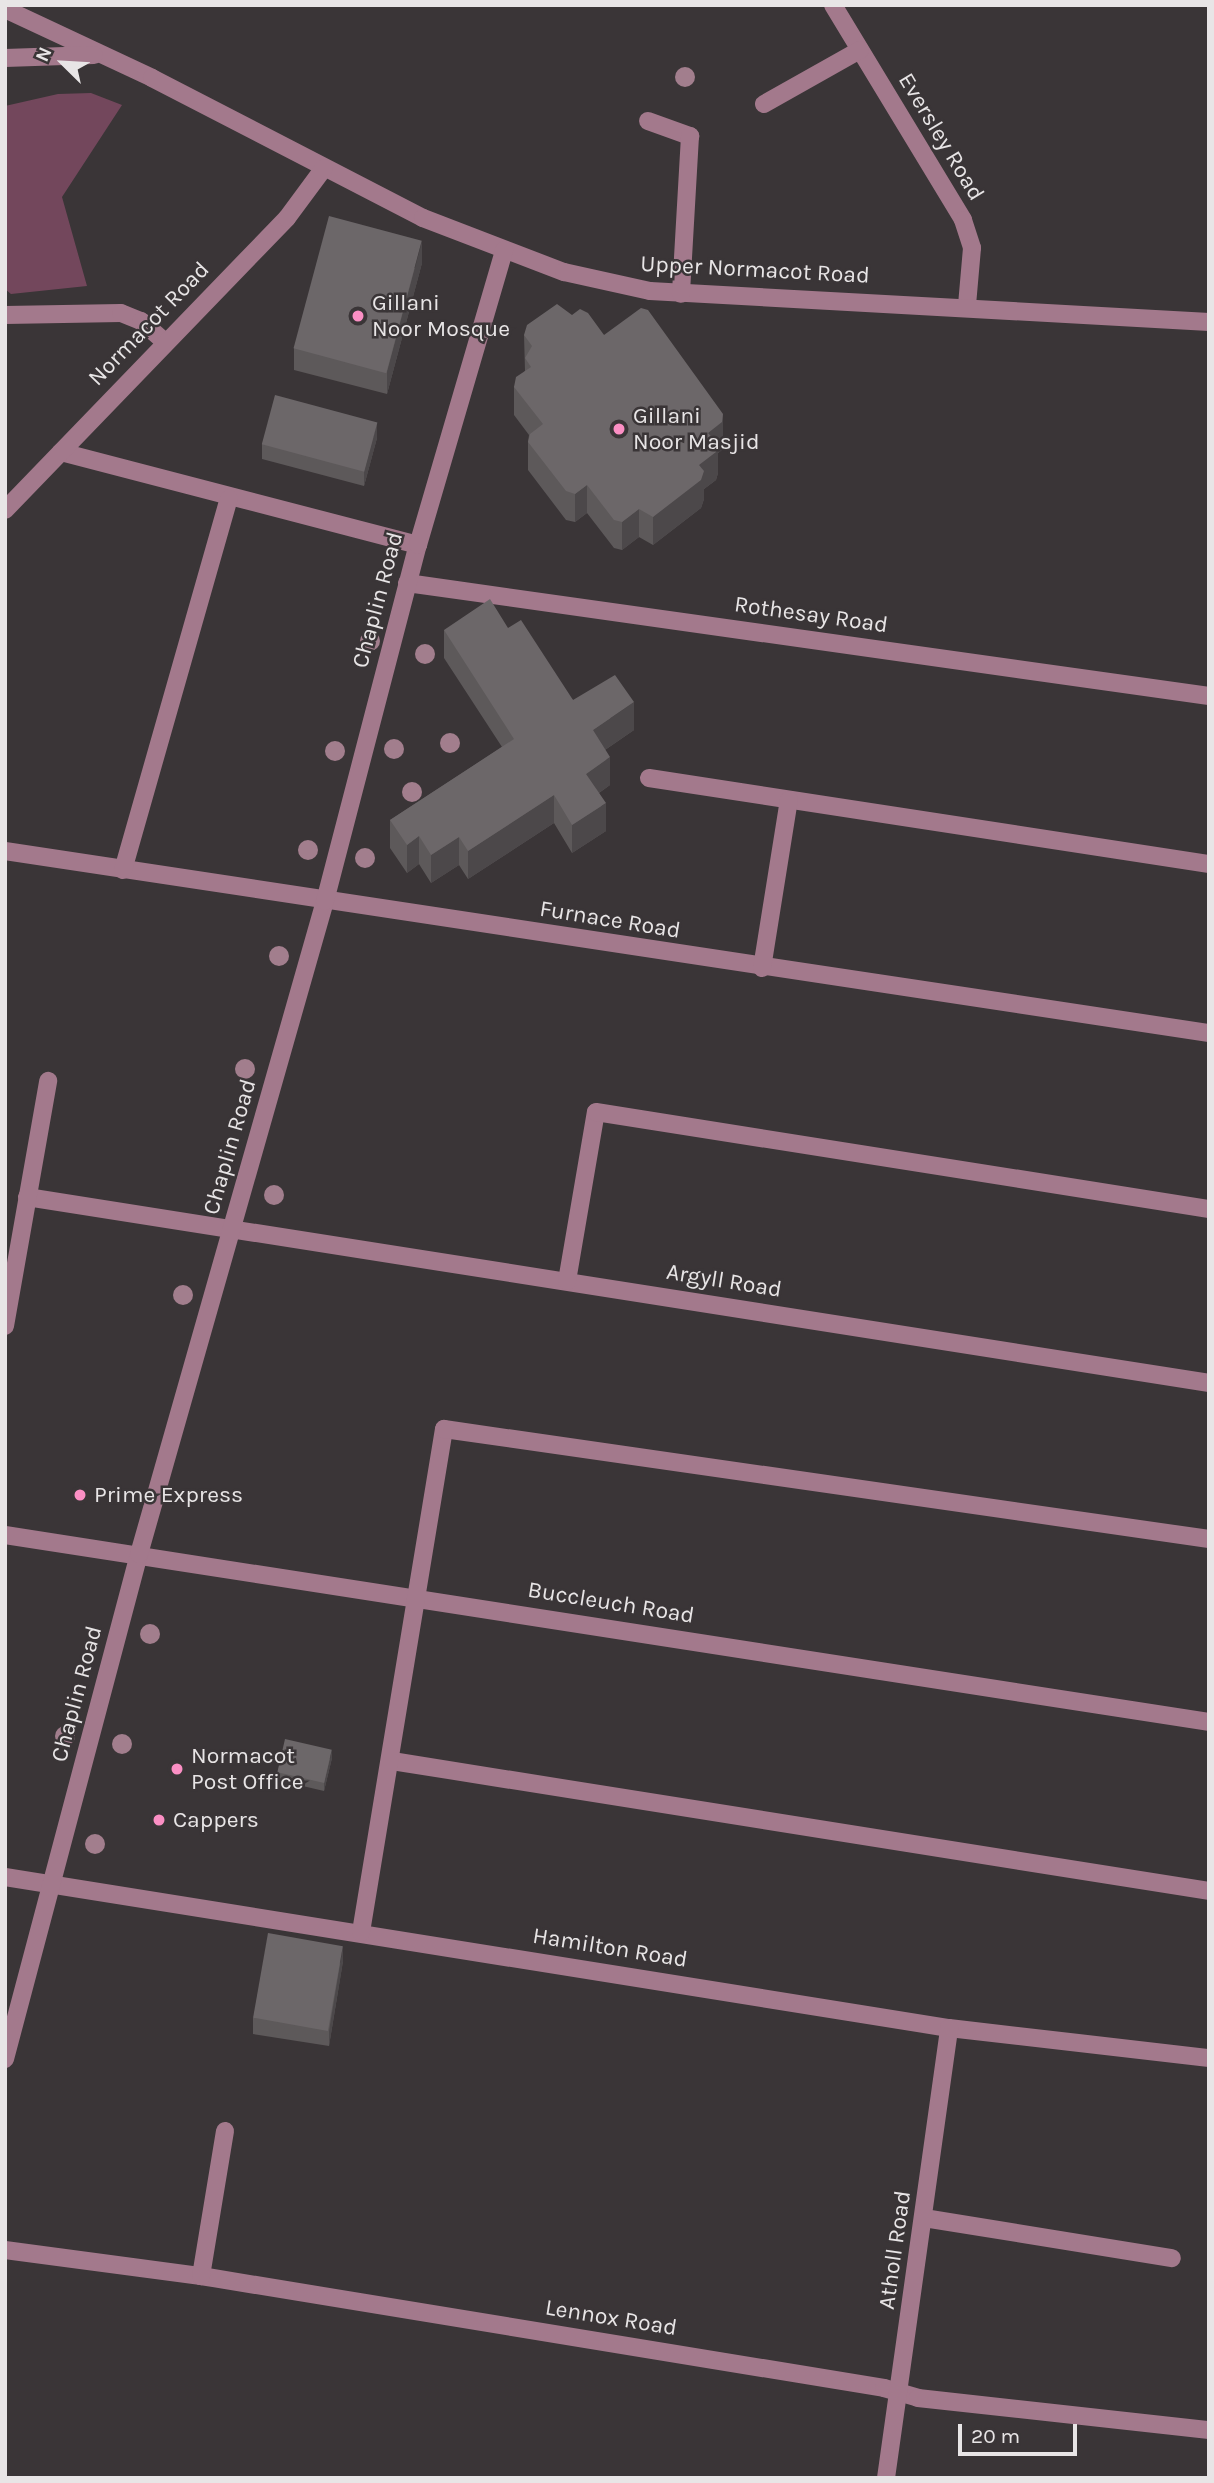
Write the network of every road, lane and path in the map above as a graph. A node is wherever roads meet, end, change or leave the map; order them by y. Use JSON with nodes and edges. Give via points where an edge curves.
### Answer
{"nodes":[{"id":1,"x":833,"y":5,"type":"edge"},
{"id":2,"x":5,"y":9,"type":"edge"},
{"id":3,"x":860,"y":50,"type":"junction"},
{"id":4,"x":97,"y":55,"type":"junction"},
{"id":5,"x":5,"y":58,"type":"edge"},
{"id":6,"x":764,"y":104,"type":"dead end"},
{"id":7,"x":648,"y":121,"type":"dead end"},
{"id":8,"x":324,"y":168,"type":"junction"},
{"id":9,"x":504,"y":250,"type":"junction"},
{"id":10,"x":681,"y":294,"type":"junction"},
{"id":11,"x":967,"y":305,"type":"junction"},
{"id":12,"x":5,"y":315,"type":"edge"},
{"id":13,"x":1209,"y":322,"type":"edge"},
{"id":14,"x":164,"y":341,"type":"junction"},
{"id":15,"x":61,"y":452,"type":"junction"},
{"id":16,"x":229,"y":499,"type":"junction"},
{"id":17,"x":5,"y":510,"type":"edge"},
{"id":18,"x":418,"y":545,"type":"junction"},
{"id":19,"x":407,"y":583,"type":"junction"},
{"id":20,"x":1209,"y":696,"type":"edge"},
{"id":21,"x":649,"y":778,"type":"dead end"},
{"id":22,"x":789,"y":800,"type":"junction"},
{"id":23,"x":5,"y":851,"type":"edge"},
{"id":24,"x":1209,"y":864,"type":"edge"},
{"id":25,"x":123,"y":870,"type":"junction"},
{"id":26,"x":325,"y":901,"type":"junction"},
{"id":27,"x":762,"y":968,"type":"junction"},
{"id":28,"x":1209,"y":1033,"type":"edge"},
{"id":29,"x":48,"y":1081,"type":"dead end"},
{"id":30,"x":27,"y":1196,"type":"junction"},
{"id":31,"x":1209,"y":1209,"type":"edge"},
{"id":32,"x":232,"y":1228,"type":"junction"},
{"id":33,"x":568,"y":1281,"type":"junction"},
{"id":34,"x":5,"y":1326,"type":"edge"},
{"id":35,"x":1209,"y":1383,"type":"edge"},
{"id":36,"x":5,"y":1535,"type":"edge"},
{"id":37,"x":1209,"y":1539,"type":"edge"},
{"id":38,"x":139,"y":1554,"type":"junction"},
{"id":39,"x":417,"y":1597,"type":"junction"},
{"id":40,"x":1209,"y":1722,"type":"edge"},
{"id":41,"x":392,"y":1761,"type":"junction"},
{"id":42,"x":5,"y":1877,"type":"edge"},
{"id":43,"x":52,"y":1885,"type":"junction"},
{"id":44,"x":1209,"y":1891,"type":"edge"},
{"id":45,"x":361,"y":1932,"type":"junction"},
{"id":46,"x":949,"y":2028,"type":"junction"},
{"id":47,"x":1209,"y":2058,"type":"edge"},
{"id":48,"x":5,"y":2059,"type":"edge"},
{"id":49,"x":225,"y":2131,"type":"dead end"},
{"id":50,"x":924,"y":2218,"type":"junction"},
{"id":51,"x":5,"y":2250,"type":"edge"},
{"id":52,"x":1172,"y":2258,"type":"dead end"},
{"id":53,"x":201,"y":2276,"type":"junction"},
{"id":54,"x":900,"y":2392,"type":"junction"},
{"id":55,"x":1209,"y":2430,"type":"edge"},
{"id":56,"x":886,"y":2478,"type":"edge"}],
"edges":[{"from":1,"to":3,"type":"street","name":"Eversley Road"},
{"from":2,"to":4,"type":"street","name":"Upper Normacot Road"},
{"from":3,"to":6,"type":"street"},
{"from":3,"to":11,"type":"street","name":"Eversley Road","via":[[963,220],[972,248]]},
{"from":4,"to":5,"type":"street","name":"Upper Normacot Road"},
{"from":4,"to":8,"type":"street","name":"Upper Normacot Road","via":[[152,78]]},
{"from":7,"to":10,"type":"street","via":[[690,135]]},
{"from":8,"to":9,"type":"street","name":"Upper Normacot Road","via":[[423,218]]},
{"from":8,"to":14,"type":"street","name":"Normacot Road","via":[[287,218]]},
{"from":9,"to":10,"type":"street","name":"Upper Normacot Road","via":[[600,281]]},
{"from":9,"to":18,"type":"street","name":"Chaplin Road"},
{"from":10,"to":11,"type":"street","name":"Upper Normacot Road"},
{"from":11,"to":13,"type":"street","name":"Upper Normacot Road"},
{"from":12,"to":14,"type":"street","via":[[121,313],[141,321]]},
{"from":14,"to":15,"type":"street","name":"Normacot Road"},
{"from":15,"to":16,"type":"street"},
{"from":15,"to":17,"type":"street","name":"Normacot Road"},
{"from":16,"to":18,"type":"street"},
{"from":16,"to":25,"type":"street"},
{"from":18,"to":19,"type":"street","name":"Chaplin Road"},
{"from":19,"to":20,"type":"street","name":"Rothesay Road"},
{"from":19,"to":26,"type":"street","name":"Chaplin Road"},
{"from":21,"to":22,"type":"street"},
{"from":22,"to":24,"type":"street"},
{"from":22,"to":27,"type":"street"},
{"from":23,"to":25,"type":"street","name":"Furnace Road"},
{"from":25,"to":26,"type":"street","name":"Furnace Road"},
{"from":26,"to":27,"type":"street","name":"Furnace Road"},
{"from":26,"to":32,"type":"street","name":"Chaplin Road"},
{"from":27,"to":28,"type":"street","name":"Furnace Road"},
{"from":29,"to":30,"type":"street"},
{"from":30,"to":32,"type":"street","name":"Argyll Road"},
{"from":30,"to":34,"type":"street"},
{"from":31,"to":33,"type":"street","via":[[596,1112]]},
{"from":32,"to":33,"type":"street","name":"Argyll Road"},
{"from":32,"to":38,"type":"street","name":"Chaplin Road"},
{"from":33,"to":35,"type":"street","name":"Argyll Road"},
{"from":36,"to":38,"type":"street","name":"Buccleuch Road"},
{"from":37,"to":39,"type":"street","via":[[444,1429]]},
{"from":38,"to":39,"type":"street","name":"Buccleuch Road"},
{"from":38,"to":43,"type":"street","name":"Chaplin Road"},
{"from":39,"to":40,"type":"street","name":"Buccleuch Road"},
{"from":39,"to":41,"type":"street"},
{"from":41,"to":44,"type":"street"},
{"from":41,"to":45,"type":"street"},
{"from":42,"to":43,"type":"street","name":"Hamilton Road"},
{"from":43,"to":45,"type":"street","name":"Hamilton Road"},
{"from":43,"to":48,"type":"street","name":"Chaplin Road"},
{"from":45,"to":46,"type":"street","name":"Hamilton Road"},
{"from":46,"to":47,"type":"street","name":"Hamilton Road"},
{"from":46,"to":50,"type":"street","name":"Atholl Road"},
{"from":49,"to":53,"type":"street"},
{"from":50,"to":52,"type":"street"},
{"from":50,"to":54,"type":"street","name":"Atholl Road"},
{"from":51,"to":53,"type":"street","name":"Lennox Road"},
{"from":53,"to":54,"type":"street","name":"Lennox Road"},
{"from":54,"to":55,"type":"street","name":"Lennox Road","via":[[918,2398]]},
{"from":54,"to":56,"type":"street","name":"Atholl Road"}]}
